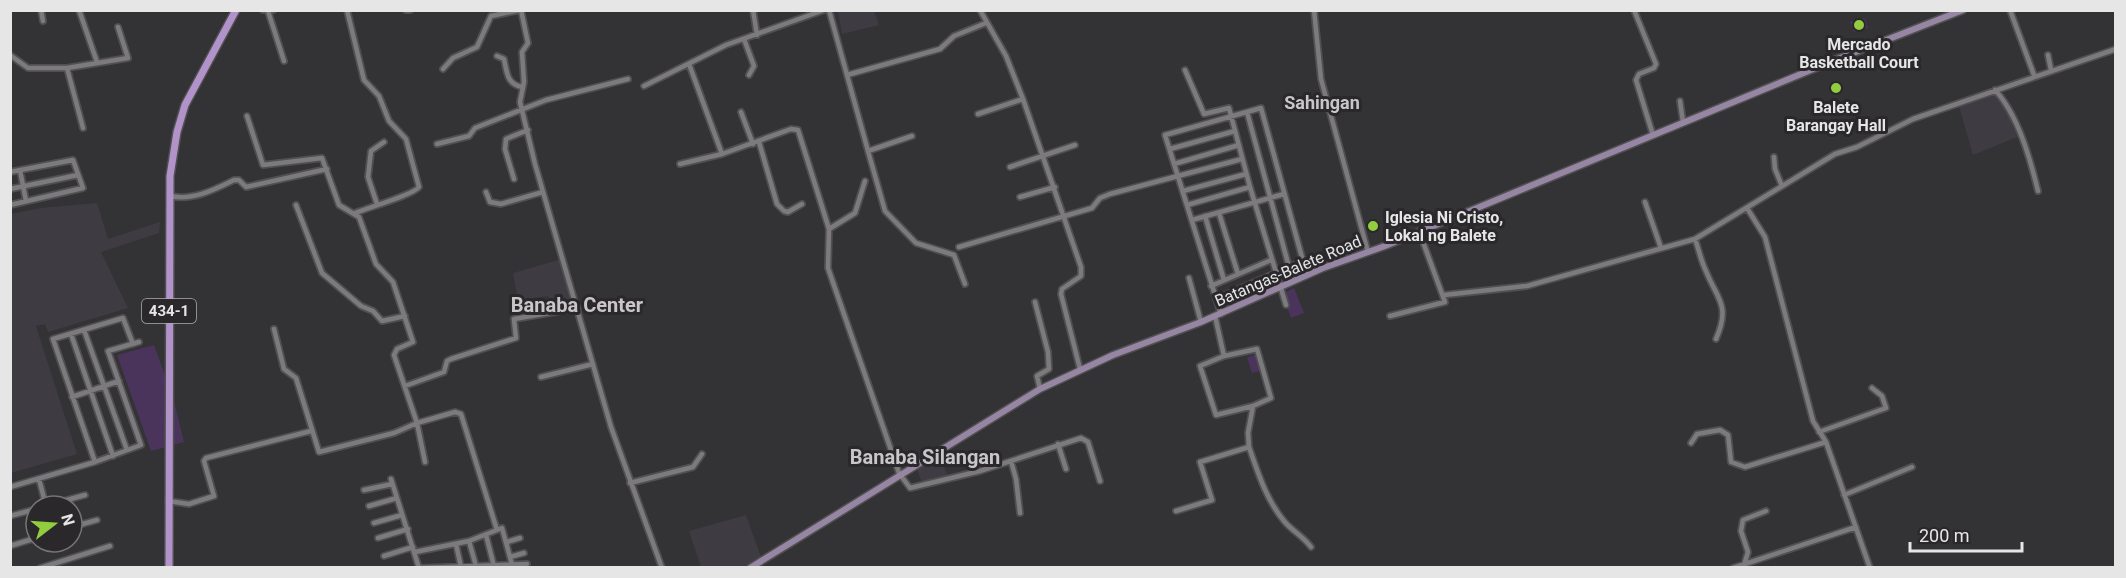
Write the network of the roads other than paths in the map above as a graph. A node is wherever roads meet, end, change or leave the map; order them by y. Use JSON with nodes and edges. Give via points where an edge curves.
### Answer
{"nodes":[{"id":1,"x":41,"y":10,"type":"edge"},
{"id":2,"x":89,"y":10,"type":"edge"},
{"id":3,"x":236,"y":10,"type":"edge"},
{"id":4,"x":273,"y":10,"type":"edge"},
{"id":5,"x":347,"y":10,"type":"edge"},
{"id":6,"x":520,"y":10,"type":"edge"},
{"id":7,"x":753,"y":10,"type":"edge"},
{"id":8,"x":796,"y":10,"type":"edge"},
{"id":9,"x":824,"y":10,"type":"edge"},
{"id":10,"x":830,"y":10,"type":"edge"},
{"id":11,"x":980,"y":10,"type":"edge"},
{"id":12,"x":1314,"y":10,"type":"edge"},
{"id":13,"x":1634,"y":10,"type":"edge"},
{"id":14,"x":1963,"y":10,"type":"edge"},
{"id":15,"x":2010,"y":10,"type":"edge"},
{"id":16,"x":266,"y":11,"type":"edge"},
{"id":17,"x":80,"y":12,"type":"edge"},
{"id":18,"x":798,"y":19,"type":"junction"},
{"id":19,"x":43,"y":21,"type":"dead end"},
{"id":20,"x":986,"y":23,"type":"junction"},
{"id":21,"x":118,"y":27,"type":"dead end"},
{"id":22,"x":757,"y":35,"type":"junction"},
{"id":23,"x":744,"y":39,"type":"junction"},
{"id":24,"x":2115,"y":49,"type":"edge"},
{"id":25,"x":10,"y":55,"type":"edge"},
{"id":26,"x":2048,"y":55,"type":"dead end"},
{"id":27,"x":497,"y":56,"type":"dead end"},
{"id":28,"x":284,"y":61,"type":"dead end"},
{"id":29,"x":97,"y":63,"type":"junction"},
{"id":30,"x":689,"y":64,"type":"junction"},
{"id":31,"x":67,"y":68,"type":"junction"},
{"id":32,"x":443,"y":69,"type":"dead end"},
{"id":33,"x":1185,"y":70,"type":"dead end"},
{"id":34,"x":2051,"y":70,"type":"junction"},
{"id":35,"x":750,"y":75,"type":"dead end"},
{"id":36,"x":847,"y":75,"type":"junction"},
{"id":37,"x":2034,"y":75,"type":"junction"},
{"id":38,"x":628,"y":79,"type":"dead end"},
{"id":39,"x":644,"y":86,"type":"dead end"},
{"id":40,"x":522,"y":87,"type":"junction"},
{"id":41,"x":1995,"y":90,"type":"junction"},
{"id":42,"x":1023,"y":99,"type":"junction"},
{"id":43,"x":1680,"y":101,"type":"dead end"},
{"id":44,"x":523,"y":110,"type":"junction"},
{"id":45,"x":741,"y":112,"type":"dead end"},
{"id":46,"x":1247,"y":112,"type":"junction"},
{"id":47,"x":978,"y":114,"type":"dead end"},
{"id":48,"x":247,"y":116,"type":"dead end"},
{"id":49,"x":1232,"y":117,"type":"junction"},
{"id":50,"x":1683,"y":123,"type":"junction"},
{"id":51,"x":83,"y":128,"type":"dead end"},
{"id":52,"x":528,"y":130,"type":"junction"},
{"id":53,"x":1235,"y":131,"type":"junction"},
{"id":54,"x":1653,"y":135,"type":"junction"},
{"id":55,"x":912,"y":136,"type":"dead end"},
{"id":56,"x":384,"y":142,"type":"dead end"},
{"id":57,"x":759,"y":142,"type":"junction"},
{"id":58,"x":437,"y":144,"type":"dead end"},
{"id":59,"x":753,"y":144,"type":"junction"},
{"id":60,"x":1075,"y":145,"type":"dead end"},
{"id":61,"x":1239,"y":145,"type":"junction"},
{"id":62,"x":1170,"y":149,"type":"junction"},
{"id":63,"x":868,"y":151,"type":"junction"},
{"id":64,"x":722,"y":154,"type":"junction"},
{"id":65,"x":1044,"y":154,"type":"junction"},
{"id":66,"x":1774,"y":157,"type":"dead end"},
{"id":67,"x":1242,"y":159,"type":"junction"},
{"id":68,"x":680,"y":164,"type":"dead end"},
{"id":69,"x":1174,"y":164,"type":"junction"},
{"id":70,"x":1010,"y":167,"type":"dead end"},
{"id":71,"x":327,"y":169,"type":"junction"},
{"id":72,"x":20,"y":170,"type":"junction"},
{"id":73,"x":10,"y":172,"type":"edge"},
{"id":74,"x":1246,"y":174,"type":"junction"},
{"id":75,"x":78,"y":175,"type":"junction"},
{"id":76,"x":1178,"y":177,"type":"junction"},
{"id":77,"x":514,"y":179,"type":"dead end"},
{"id":78,"x":865,"y":181,"type":"dead end"},
{"id":79,"x":1782,"y":186,"type":"junction"},
{"id":80,"x":23,"y":187,"type":"junction"},
{"id":81,"x":1055,"y":187,"type":"junction"},
{"id":82,"x":1250,"y":188,"type":"junction"},
{"id":83,"x":10,"y":189,"type":"edge"},
{"id":84,"x":1183,"y":191,"type":"junction"},
{"id":85,"x":2038,"y":191,"type":"dead end"},
{"id":86,"x":486,"y":192,"type":"dead end"},
{"id":87,"x":543,"y":192,"type":"junction"},
{"id":88,"x":1284,"y":194,"type":"junction"},
{"id":89,"x":170,"y":196,"type":"junction"},
{"id":90,"x":1020,"y":198,"type":"dead end"},
{"id":91,"x":1270,"y":198,"type":"junction"},
{"id":92,"x":26,"y":201,"type":"junction"},
{"id":93,"x":1255,"y":202,"type":"junction"},
{"id":94,"x":1645,"y":202,"type":"dead end"},
{"id":95,"x":377,"y":204,"type":"junction"},
{"id":96,"x":802,"y":204,"type":"dead end"},
{"id":97,"x":10,"y":205,"type":"edge"},
{"id":98,"x":296,"y":205,"type":"dead end"},
{"id":99,"x":1187,"y":205,"type":"junction"},
{"id":100,"x":1747,"y":208,"type":"junction"},
{"id":101,"x":355,"y":213,"type":"junction"},
{"id":102,"x":1219,"y":213,"type":"junction"},
{"id":103,"x":1064,"y":215,"type":"junction"},
{"id":104,"x":1205,"y":216,"type":"junction"},
{"id":105,"x":1192,"y":220,"type":"junction"},
{"id":106,"x":829,"y":229,"type":"junction"},
{"id":107,"x":1419,"y":231,"type":"junction"},
{"id":108,"x":1695,"y":239,"type":"junction"},
{"id":109,"x":959,"y":247,"type":"dead end"},
{"id":110,"x":1660,"y":248,"type":"junction"},
{"id":111,"x":1368,"y":252,"type":"junction"},
{"id":112,"x":1271,"y":260,"type":"junction"},
{"id":113,"x":1289,"y":267,"type":"junction"},
{"id":114,"x":1275,"y":273,"type":"junction"},
{"id":115,"x":1238,"y":274,"type":"junction"},
{"id":116,"x":1189,"y":278,"type":"dead end"},
{"id":117,"x":1224,"y":280,"type":"junction"},
{"id":118,"x":965,"y":284,"type":"dead end"},
{"id":119,"x":1211,"y":286,"type":"junction"},
{"id":120,"x":1280,"y":288,"type":"junction"},
{"id":121,"x":1444,"y":296,"type":"junction"},
{"id":122,"x":1216,"y":298,"type":"junction"},
{"id":123,"x":1035,"y":303,"type":"dead end"},
{"id":124,"x":1286,"y":305,"type":"dead end"},
{"id":125,"x":578,"y":308,"type":"junction"},
{"id":126,"x":1218,"y":315,"type":"junction"},
{"id":127,"x":1390,"y":315,"type":"dead end"},
{"id":128,"x":405,"y":316,"type":"junction"},
{"id":129,"x":1201,"y":322,"type":"junction"},
{"id":130,"x":274,"y":329,"type":"dead end"},
{"id":131,"x":84,"y":330,"type":"junction"},
{"id":132,"x":70,"y":334,"type":"junction"},
{"id":133,"x":1716,"y":339,"type":"dead end"},
{"id":134,"x":1224,"y":356,"type":"junction"},
{"id":135,"x":593,"y":364,"type":"junction"},
{"id":136,"x":1080,"y":369,"type":"junction"},
{"id":137,"x":541,"y":377,"type":"dead end"},
{"id":138,"x":119,"y":381,"type":"junction"},
{"id":139,"x":405,"y":386,"type":"junction"},
{"id":140,"x":104,"y":387,"type":"junction"},
{"id":141,"x":1872,"y":388,"type":"dead end"},
{"id":142,"x":1040,"y":389,"type":"junction"},
{"id":143,"x":90,"y":392,"type":"junction"},
{"id":144,"x":72,"y":397,"type":"junction"},
{"id":145,"x":1253,"y":406,"type":"junction"},
{"id":146,"x":417,"y":423,"type":"junction"},
{"id":147,"x":311,"y":431,"type":"junction"},
{"id":148,"x":1819,"y":432,"type":"junction"},
{"id":149,"x":1826,"y":442,"type":"junction"},
{"id":150,"x":1692,"y":443,"type":"dead end"},
{"id":151,"x":1058,"y":444,"type":"junction"},
{"id":152,"x":1249,"y":447,"type":"junction"},
{"id":153,"x":127,"y":450,"type":"junction"},
{"id":154,"x":702,"y":454,"type":"dead end"},
{"id":155,"x":113,"y":456,"type":"junction"},
{"id":156,"x":1011,"y":461,"type":"junction"},
{"id":157,"x":95,"y":462,"type":"junction"},
{"id":158,"x":425,"y":462,"type":"dead end"},
{"id":159,"x":1912,"y":467,"type":"dead end"},
{"id":160,"x":1066,"y":469,"type":"dead end"},
{"id":161,"x":899,"y":474,"type":"junction"},
{"id":162,"x":39,"y":479,"type":"junction"},
{"id":163,"x":1100,"y":481,"type":"dead end"},
{"id":164,"x":630,"y":483,"type":"junction"},
{"id":165,"x":10,"y":487,"type":"edge"},
{"id":166,"x":364,"y":490,"type":"dead end"},
{"id":167,"x":43,"y":494,"type":"edge"},
{"id":168,"x":1844,"y":495,"type":"junction"},
{"id":169,"x":397,"y":498,"type":"junction"},
{"id":170,"x":168,"y":501,"type":"junction"},
{"id":171,"x":369,"y":506,"type":"dead end"},
{"id":172,"x":1176,"y":511,"type":"dead end"},
{"id":173,"x":1766,"y":511,"type":"dead end"},
{"id":174,"x":1020,"y":513,"type":"dead end"},
{"id":175,"x":402,"y":515,"type":"junction"},
{"id":176,"x":97,"y":520,"type":"dead end"},
{"id":177,"x":374,"y":523,"type":"dead end"},
{"id":178,"x":84,"y":524,"type":"edge"},
{"id":179,"x":1856,"y":527,"type":"junction"},
{"id":180,"x":408,"y":530,"type":"junction"},
{"id":181,"x":497,"y":530,"type":"junction"},
{"id":182,"x":486,"y":535,"type":"junction"},
{"id":183,"x":378,"y":538,"type":"dead end"},
{"id":184,"x":520,"y":538,"type":"dead end"},
{"id":185,"x":469,"y":541,"type":"junction"},
{"id":186,"x":507,"y":542,"type":"junction"},
{"id":187,"x":456,"y":544,"type":"junction"},
{"id":188,"x":110,"y":546,"type":"dead end"},
{"id":189,"x":1311,"y":547,"type":"dead end"},
{"id":190,"x":414,"y":550,"type":"junction"},
{"id":191,"x":524,"y":553,"type":"dead end"},
{"id":192,"x":384,"y":556,"type":"dead end"},
{"id":193,"x":510,"y":556,"type":"junction"},
{"id":194,"x":527,"y":564,"type":"dead end"},
{"id":195,"x":1744,"y":565,"type":"junction"},
{"id":196,"x":476,"y":566,"type":"edge"},
{"id":197,"x":494,"y":566,"type":"junction"},
{"id":198,"x":513,"y":566,"type":"edge"},
{"id":199,"x":40,"y":567,"type":"edge"},
{"id":200,"x":169,"y":567,"type":"edge"},
{"id":201,"x":420,"y":567,"type":"edge"},
{"id":202,"x":461,"y":567,"type":"edge"},
{"id":203,"x":662,"y":567,"type":"edge"},
{"id":204,"x":751,"y":567,"type":"edge"},
{"id":205,"x":1734,"y":567,"type":"edge"},
{"id":206,"x":1870,"y":567,"type":"edge"}],
"edges":[{"from":1,"to":19,"type":"street"},
{"from":2,"to":17,"type":"street"},
{"from":3,"to":89,"type":"main road","number":"434-1","via":[[185,105],[177,132]]},
{"from":4,"to":16,"type":"street"},
{"from":5,"to":95,"type":"street","via":[[364,80],[379,96],[389,121],[406,139],[419,187],[411,194]]},
{"from":6,"to":32,"type":"street","via":[[491,16],[477,47],[453,58]]},
{"from":6,"to":40,"type":"street","via":[[528,43],[522,52]]},
{"from":7,"to":22,"type":"street"},
{"from":8,"to":18,"type":"street"},
{"from":9,"to":18,"type":"street"},
{"from":10,"to":36,"type":"street"},
{"from":11,"to":20,"type":"street"},
{"from":12,"to":111,"type":"street","via":[[1321,79]]},
{"from":13,"to":54,"type":"street","via":[[1656,64],[1636,80]]},
{"from":14,"to":50,"type":"main road","name":"Batangas-Balete Road"},
{"from":15,"to":37,"type":"street"},
{"from":16,"to":28,"type":"street"},
{"from":17,"to":29,"type":"street"},
{"from":18,"to":22,"type":"street"},
{"from":20,"to":36,"type":"street","via":[[954,36],[940,49]]},
{"from":20,"to":42,"type":"street","via":[[1006,56]]},
{"from":21,"to":29,"type":"street","via":[[128,57]]},
{"from":22,"to":23,"type":"street"},
{"from":23,"to":30,"type":"street"},
{"from":23,"to":35,"type":"street","via":[[754,66]]},
{"from":24,"to":34,"type":"street"},
{"from":25,"to":31,"type":"street","via":[[28,68]]},
{"from":26,"to":34,"type":"street"},
{"from":27,"to":40,"type":"street","via":[[504,59],[513,85]]},
{"from":29,"to":31,"type":"street"},
{"from":30,"to":39,"type":"street"},
{"from":30,"to":64,"type":"street"},
{"from":31,"to":51,"type":"street"},
{"from":33,"to":49,"type":"street","via":[[1204,114],[1229,108]]},
{"from":34,"to":37,"type":"street"},
{"from":36,"to":63,"type":"street"},
{"from":37,"to":41,"type":"street"},
{"from":38,"to":44,"type":"street"},
{"from":40,"to":44,"type":"street"},
{"from":41,"to":79,"type":"street","via":[[1906,122],[1835,154]]},
{"from":41,"to":85,"type":"street","via":[[2007,103],[2018,126]]},
{"from":42,"to":47,"type":"street"},
{"from":42,"to":65,"type":"street"},
{"from":43,"to":50,"type":"street"},
{"from":44,"to":52,"type":"street"},
{"from":44,"to":58,"type":"street","via":[[475,128],[468,136]]},
{"from":45,"to":59,"type":"street"},
{"from":46,"to":49,"type":"street"},
{"from":46,"to":88,"type":"street","via":[[1261,108]]},
{"from":46,"to":91,"type":"street"},
{"from":48,"to":71,"type":"street","via":[[263,165],[319,157]]},
{"from":49,"to":53,"type":"street"},
{"from":49,"to":62,"type":"street","via":[[1165,135]]},
{"from":50,"to":54,"type":"main road","name":"Batangas-Balete Road"},
{"from":52,"to":77,"type":"street","via":[[506,139]]},
{"from":52,"to":87,"type":"street"},
{"from":53,"to":61,"type":"street"},
{"from":53,"to":62,"type":"street"},
{"from":54,"to":107,"type":"main road","name":"Batangas-Balete Road"},
{"from":55,"to":63,"type":"street"},
{"from":56,"to":95,"type":"street","via":[[371,151],[368,177]]},
{"from":57,"to":59,"type":"street"},
{"from":57,"to":96,"type":"street","via":[[779,206],[788,212]]},
{"from":57,"to":106,"type":"street","via":[[791,129],[798,130]]},
{"from":59,"to":64,"type":"street"},
{"from":60,"to":65,"type":"street"},
{"from":61,"to":67,"type":"street"},
{"from":61,"to":69,"type":"street"},
{"from":62,"to":69,"type":"street"},
{"from":63,"to":118,"type":"street","via":[[885,211],[912,241],[954,255]]},
{"from":64,"to":68,"type":"street"},
{"from":65,"to":70,"type":"street"},
{"from":65,"to":81,"type":"street"},
{"from":66,"to":79,"type":"street"},
{"from":67,"to":74,"type":"street"},
{"from":67,"to":76,"type":"street"},
{"from":69,"to":76,"type":"street"},
{"from":71,"to":89,"type":"street","via":[[246,187],[234,180],[205,195],[193,194],[182,199]]},
{"from":71,"to":101,"type":"street","via":[[339,205]]},
{"from":72,"to":73,"type":"street"},
{"from":72,"to":75,"type":"street","via":[[73,160]]},
{"from":72,"to":80,"type":"street"},
{"from":74,"to":82,"type":"street"},
{"from":74,"to":84,"type":"street"},
{"from":75,"to":80,"type":"street"},
{"from":75,"to":92,"type":"street","via":[[83,188]]},
{"from":76,"to":84,"type":"street"},
{"from":76,"to":103,"type":"street","via":[[1110,194],[1092,208]]},
{"from":78,"to":106,"type":"street","via":[[855,213]]},
{"from":79,"to":100,"type":"street"},
{"from":80,"to":83,"type":"street"},
{"from":80,"to":92,"type":"street"},
{"from":81,"to":90,"type":"street"},
{"from":81,"to":103,"type":"street"},
{"from":82,"to":93,"type":"street"},
{"from":82,"to":99,"type":"street"},
{"from":84,"to":99,"type":"street"},
{"from":86,"to":87,"type":"street","via":[[490,202],[501,204]]},
{"from":87,"to":125,"type":"street"},
{"from":88,"to":91,"type":"street"},
{"from":88,"to":113,"type":"street","via":[[1303,261]]},
{"from":89,"to":170,"type":"main road","number":"434-1"},
{"from":91,"to":93,"type":"street"},
{"from":91,"to":113,"type":"street"},
{"from":92,"to":97,"type":"street"},
{"from":93,"to":102,"type":"street"},
{"from":93,"to":112,"type":"street"},
{"from":94,"to":110,"type":"street"},
{"from":95,"to":101,"type":"street"},
{"from":98,"to":128,"type":"street","via":[[322,273],[382,321]]},
{"from":99,"to":105,"type":"street"},
{"from":100,"to":108,"type":"street"},
{"from":100,"to":148,"type":"street","via":[[1765,237]]},
{"from":101,"to":128,"type":"street","via":[[376,264],[391,278]]},
{"from":102,"to":104,"type":"street"},
{"from":102,"to":115,"type":"street"},
{"from":103,"to":109,"type":"street"},
{"from":103,"to":136,"type":"street","via":[[1082,273],[1061,294]]},
{"from":104,"to":105,"type":"street"},
{"from":104,"to":117,"type":"street"},
{"from":105,"to":119,"type":"street"},
{"from":106,"to":161,"type":"street","via":[[828,268]]},
{"from":107,"to":111,"type":"main road","name":"Batangas-Balete Road"},
{"from":107,"to":121,"type":"street"},
{"from":108,"to":110,"type":"street"},
{"from":108,"to":133,"type":"street","via":[[1705,270],[1722,299]]},
{"from":110,"to":121,"type":"street","via":[[1527,286]]},
{"from":111,"to":120,"type":"main road","name":"Batangas-Balete Road"},
{"from":112,"to":114,"type":"street"},
{"from":112,"to":115,"type":"street"},
{"from":113,"to":114,"type":"street"},
{"from":114,"to":120,"type":"street"},
{"from":114,"to":122,"type":"street"},
{"from":115,"to":117,"type":"street"},
{"from":116,"to":129,"type":"street"},
{"from":117,"to":119,"type":"street"},
{"from":119,"to":122,"type":"street"},
{"from":120,"to":124,"type":"street"},
{"from":120,"to":126,"type":"main road","name":"Batangas-Balete Road"},
{"from":121,"to":127,"type":"street","via":[[1445,302]]},
{"from":122,"to":126,"type":"street"},
{"from":123,"to":142,"type":"street","via":[[1049,369],[1037,376]]},
{"from":125,"to":135,"type":"street"},
{"from":125,"to":139,"type":"street","via":[[514,319],[516,338],[451,359],[444,372]]},
{"from":126,"to":129,"type":"main road","name":"Batangas-Balete Road"},
{"from":126,"to":134,"type":"street"},
{"from":128,"to":139,"type":"street","via":[[412,342],[394,356]]},
{"from":129,"to":136,"type":"main road","name":"Batangas-Balete Road"},
{"from":130,"to":147,"type":"street","via":[[284,369],[296,378]]},
{"from":131,"to":132,"type":"street"},
{"from":131,"to":138,"type":"street","via":[[123,318],[136,343],[108,351]]},
{"from":131,"to":140,"type":"street"},
{"from":132,"to":143,"type":"street"},
{"from":132,"to":144,"type":"street","via":[[53,339]]},
{"from":134,"to":145,"type":"street","via":[[1257,349],[1271,398]]},
{"from":134,"to":145,"type":"street","via":[[1200,366],[1216,415]]},
{"from":135,"to":137,"type":"street"},
{"from":135,"to":164,"type":"street"},
{"from":136,"to":142,"type":"main road","name":"Batangas-Balete Road"},
{"from":138,"to":140,"type":"street"},
{"from":138,"to":153,"type":"street","via":[[141,445]]},
{"from":139,"to":146,"type":"street"},
{"from":140,"to":143,"type":"street"},
{"from":140,"to":153,"type":"street"},
{"from":141,"to":148,"type":"street","via":[[1882,396],[1886,408]]},
{"from":142,"to":161,"type":"main road","name":"Batangas-Balete Road"},
{"from":143,"to":144,"type":"street"},
{"from":143,"to":155,"type":"street"},
{"from":144,"to":157,"type":"street"},
{"from":145,"to":152,"type":"street"},
{"from":146,"to":147,"type":"street","via":[[321,452]]},
{"from":146,"to":158,"type":"street"},
{"from":146,"to":181,"type":"street","via":[[455,412],[461,414]]},
{"from":147,"to":170,"type":"street","via":[[206,458],[213,497],[189,504]]},
{"from":148,"to":149,"type":"street"},
{"from":149,"to":150,"type":"street","via":[[1745,466],[1733,464],[1728,435],[1720,430],[1697,434]]},
{"from":149,"to":168,"type":"street"},
{"from":151,"to":156,"type":"street"},
{"from":151,"to":160,"type":"street"},
{"from":151,"to":163,"type":"street","via":[[1085,438]]},
{"from":152,"to":172,"type":"street","via":[[1200,462],[1212,500]]},
{"from":152,"to":189,"type":"street","via":[[1264,490],[1277,511]]},
{"from":153,"to":155,"type":"street"},
{"from":154,"to":164,"type":"street","via":[[693,467]]},
{"from":155,"to":157,"type":"street"},
{"from":156,"to":161,"type":"street","via":[[910,488]]},
{"from":156,"to":174,"type":"street"},
{"from":157,"to":162,"type":"street"},
{"from":159,"to":168,"type":"street"},
{"from":161,"to":204,"type":"main road","name":"Batangas-Balete Road"},
{"from":162,"to":165,"type":"street"},
{"from":162,"to":167,"type":"street"},
{"from":164,"to":203,"type":"street"},
{"from":166,"to":169,"type":"street","via":[[392,482]]},
{"from":168,"to":179,"type":"street"},
{"from":169,"to":171,"type":"street"},
{"from":169,"to":175,"type":"street"},
{"from":170,"to":200,"type":"main road","number":"434-1"},
{"from":173,"to":195,"type":"street","via":[[1743,520],[1741,531],[1748,552]]},
{"from":175,"to":177,"type":"street"},
{"from":175,"to":180,"type":"street"},
{"from":176,"to":178,"type":"street"},
{"from":179,"to":195,"type":"street"},
{"from":179,"to":206,"type":"street"},
{"from":180,"to":183,"type":"street"},
{"from":180,"to":190,"type":"street"},
{"from":181,"to":182,"type":"street"},
{"from":181,"to":186,"type":"street","via":[[503,529]]},
{"from":182,"to":185,"type":"street"},
{"from":182,"to":197,"type":"street"},
{"from":184,"to":186,"type":"street"},
{"from":185,"to":187,"type":"street"},
{"from":185,"to":196,"type":"street"},
{"from":186,"to":193,"type":"street"},
{"from":187,"to":190,"type":"street"},
{"from":187,"to":202,"type":"street"},
{"from":188,"to":199,"type":"street"},
{"from":190,"to":192,"type":"street"},
{"from":190,"to":201,"type":"street"},
{"from":191,"to":193,"type":"street"},
{"from":193,"to":198,"type":"street"},
{"from":194,"to":198,"type":"street"},
{"from":195,"to":205,"type":"street"},
{"from":196,"to":197,"type":"street"},
{"from":196,"to":202,"type":"street"},
{"from":197,"to":198,"type":"street"},
{"from":201,"to":202,"type":"street"}]}
